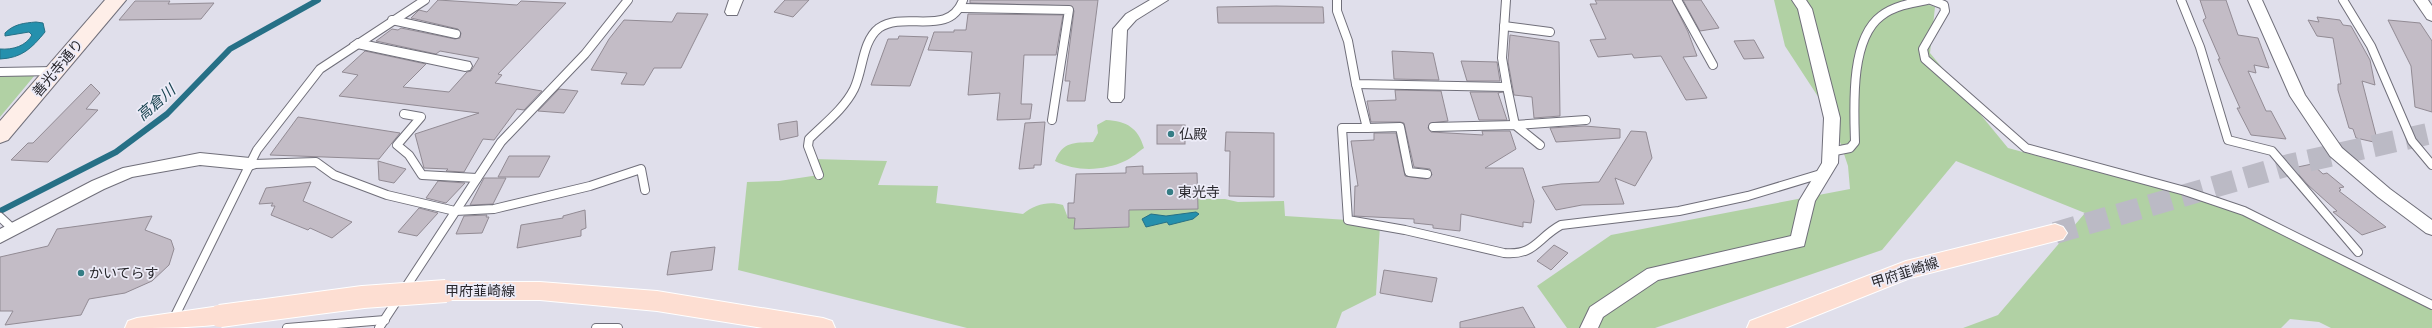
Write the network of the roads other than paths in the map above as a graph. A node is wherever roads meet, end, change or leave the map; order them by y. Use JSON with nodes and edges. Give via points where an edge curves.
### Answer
{"nodes":[{"id":1,"x":116,"y":0,"type":"edge"},
{"id":2,"x":426,"y":0,"type":"edge"},
{"id":3,"x":628,"y":0,"type":"edge"},
{"id":4,"x":1161,"y":0,"type":"edge"},
{"id":5,"x":1338,"y":0,"type":"edge"},
{"id":6,"x":1506,"y":0,"type":"edge"},
{"id":7,"x":1677,"y":0,"type":"edge"},
{"id":8,"x":1799,"y":0,"type":"edge"},
{"id":9,"x":1927,"y":0,"type":"edge"},
{"id":10,"x":1931,"y":0,"type":"edge"},
{"id":11,"x":2181,"y":0,"type":"edge"},
{"id":12,"x":2255,"y":0,"type":"edge"},
{"id":13,"x":2343,"y":0,"type":"edge"},
{"id":14,"x":2421,"y":0,"type":"edge"},
{"id":15,"x":962,"y":4,"type":"edge"},
{"id":16,"x":2432,"y":16,"type":"edge"},
{"id":17,"x":392,"y":20,"type":"junction"},
{"id":18,"x":1504,"y":26,"type":"junction"},
{"id":19,"x":1550,"y":32,"type":"dead end"},
{"id":20,"x":456,"y":34,"type":"dead end"},
{"id":21,"x":357,"y":44,"type":"junction"},
{"id":22,"x":1713,"y":65,"type":"dead end"},
{"id":23,"x":465,"y":66,"type":"dead end"},
{"id":24,"x":56,"y":71,"type":"junction"},
{"id":25,"x":0,"y":72,"type":"edge"},
{"id":26,"x":1356,"y":84,"type":"junction"},
{"id":27,"x":1507,"y":87,"type":"junction"},
{"id":28,"x":1116,"y":98,"type":"dead end"},
{"id":29,"x":404,"y":114,"type":"dead end"},
{"id":30,"x":1052,"y":120,"type":"dead end"},
{"id":31,"x":1586,"y":120,"type":"dead end"},
{"id":32,"x":1515,"y":125,"type":"junction"},
{"id":33,"x":1433,"y":127,"type":"dead end"},
{"id":34,"x":1367,"y":128,"type":"junction"},
{"id":35,"x":0,"y":135,"type":"edge"},
{"id":36,"x":1540,"y":145,"type":"dead end"},
{"id":37,"x":1830,"y":152,"type":"junction"},
{"id":38,"x":250,"y":164,"type":"junction"},
{"id":39,"x":2432,"y":166,"type":"edge"},
{"id":40,"x":1824,"y":173,"type":"junction"},
{"id":41,"x":1427,"y":174,"type":"dead end"},
{"id":42,"x":819,"y":175,"type":"dead end"},
{"id":43,"x":477,"y":178,"type":"junction"},
{"id":44,"x":645,"y":190,"type":"dead end"},
{"id":45,"x":455,"y":211,"type":"junction"},
{"id":46,"x":1,"y":218,"type":"edge"},
{"id":47,"x":2432,"y":229,"type":"edge"},
{"id":48,"x":7,"y":233,"type":"edge"},
{"id":49,"x":2055,"y":233,"type":"tunnel mouth"},
{"id":50,"x":2358,"y":252,"type":"dead end"},
{"id":51,"x":2432,"y":305,"type":"edge"},
{"id":52,"x":385,"y":320,"type":"junction"},
{"id":53,"x":170,"y":325,"type":"edge"},
{"id":54,"x":137,"y":328,"type":"edge"},
{"id":55,"x":287,"y":328,"type":"edge"},
{"id":56,"x":379,"y":328,"type":"edge"},
{"id":57,"x":596,"y":328,"type":"edge"},
{"id":58,"x":618,"y":328,"type":"edge"},
{"id":59,"x":823,"y":328,"type":"edge"},
{"id":60,"x":1589,"y":328,"type":"edge"},
{"id":61,"x":1759,"y":328,"type":"edge"}],
"edges":[{"from":1,"to":24,"type":"main road","name":"善光寺通り"},
{"from":2,"to":17,"type":"lane"},
{"from":3,"to":43,"type":"lane","via":[[585,54],[501,142]]},
{"from":4,"to":28,"type":"street","via":[[1131,17],[1120,29]]},
{"from":5,"to":26,"type":"lane","via":[[1337,11],[1348,41]]},
{"from":6,"to":18,"type":"lane"},
{"from":7,"to":22,"type":"lane"},
{"from":8,"to":37,"type":"street","via":[[1805,9],[1832,118]]},
{"from":9,"to":37,"type":"lane","via":[[1886,12],[1875,20],[1860,52],[1854,84],[1855,142],[1850,148]]},
{"from":10,"to":51,"type":"lane","via":[[1944,5],[1945,11],[1923,49],[1925,59],[2026,148],[2185,191],[2244,211]]},
{"from":11,"to":50,"type":"lane","via":[[2200,47],[2228,140],[2272,151]]},
{"from":12,"to":47,"type":"street","via":[[2298,96],[2336,152]]},
{"from":13,"to":39,"type":"lane","via":[[2371,46],[2412,141]]},
{"from":14,"to":16,"type":"street"},
{"from":15,"to":30,"type":"lane","via":[[1068,10]]},
{"from":15,"to":42,"type":"lane","via":[[956,15],[946,20],[877,26],[854,90],[844,104],[809,139],[808,146]]},
{"from":17,"to":20,"type":"lane"},
{"from":17,"to":21,"type":"lane"},
{"from":18,"to":19,"type":"lane"},
{"from":18,"to":27,"type":"lane","via":[[1502,58]]},
{"from":21,"to":23,"type":"street"},
{"from":21,"to":38,"type":"lane","via":[[320,70],[257,150]]},
{"from":24,"to":25,"type":"lane"},
{"from":24,"to":35,"type":"main road","name":"善光寺通り"},
{"from":26,"to":27,"type":"lane"},
{"from":26,"to":34,"type":"lane"},
{"from":27,"to":32,"type":"lane"},
{"from":29,"to":43,"type":"lane","via":[[421,117],[397,145],[409,155],[422,175]]},
{"from":31,"to":32,"type":"lane"},
{"from":32,"to":33,"type":"lane"},
{"from":32,"to":36,"type":"lane"},
{"from":34,"to":40,"type":"lane","via":[[1342,128],[1348,220],[1510,254],[1533,250],[1546,234],[1561,225],[1679,211],[1748,196]]},
{"from":34,"to":41,"type":"lane","via":[[1400,126],[1409,172]]},
{"from":37,"to":40,"type":"street","via":[[1830,163]]},
{"from":38,"to":45,"type":"lane","via":[[316,162],[334,175],[387,195]]},
{"from":38,"to":48,"type":"street","via":[[200,159],[129,172],[98,185]]},
{"from":38,"to":53,"type":"lane"},
{"from":40,"to":60,"type":"street","via":[[1807,201],[1798,241],[1653,274],[1596,312]]},
{"from":43,"to":45,"type":"lane"},
{"from":44,"to":45,"type":"lane","via":[[641,169],[590,186],[494,209]]},
{"from":45,"to":52,"type":"lane"},
{"from":46,"to":48,"type":"lane"},
{"from":49,"to":61,"type":"main road","name":"甲府韮崎線","via":[[1906,270]]},
{"from":52,"to":55,"type":"lane"},
{"from":52,"to":56,"type":"lane"},
{"from":53,"to":54,"type":"main road","name":"甲府韮崎線"},
{"from":53,"to":59,"type":"main road","name":"甲府韮崎線","bridge":true,"via":[[363,297],[446,291],[540,291],[657,301]]},
{"from":57,"to":58,"type":"lane"}]}
